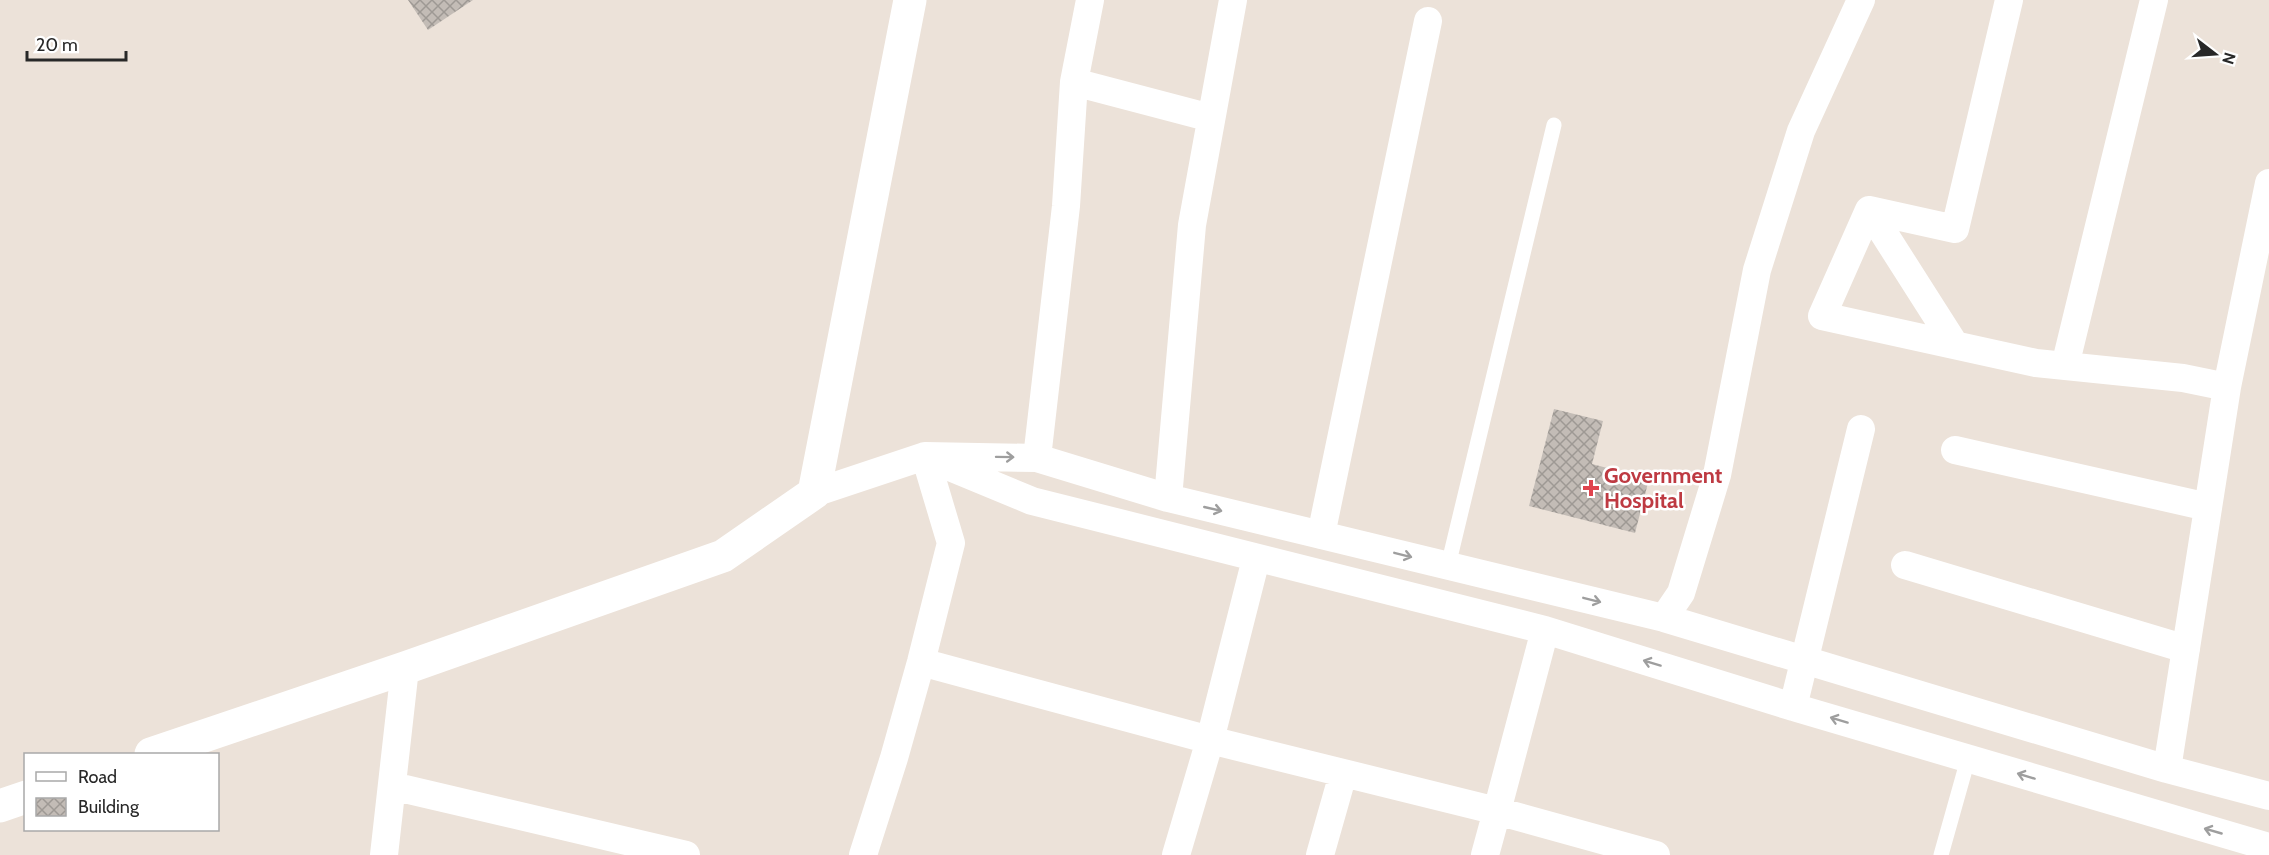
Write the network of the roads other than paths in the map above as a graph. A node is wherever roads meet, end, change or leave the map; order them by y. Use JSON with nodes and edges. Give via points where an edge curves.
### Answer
{"nodes":[{"id":1,"x":910,"y":0,"type":"edge"},
{"id":2,"x":1090,"y":0,"type":"edge"},
{"id":3,"x":1233,"y":0,"type":"edge"},
{"id":4,"x":1862,"y":0,"type":"edge"},
{"id":5,"x":2009,"y":0,"type":"edge"},
{"id":6,"x":2154,"y":0,"type":"edge"},
{"id":7,"x":1428,"y":21,"type":"dead end"},
{"id":8,"x":1074,"y":82,"type":"junction"},
{"id":9,"x":1211,"y":118,"type":"junction"},
{"id":10,"x":1554,"y":125,"type":"dead end"},
{"id":11,"x":2269,"y":183,"type":"edge"},
{"id":12,"x":1869,"y":210,"type":"junction"},
{"id":13,"x":2260,"y":268,"type":"edge"},
{"id":14,"x":1955,"y":345,"type":"junction"},
{"id":15,"x":2065,"y":366,"type":"junction"},
{"id":16,"x":2227,"y":387,"type":"junction"},
{"id":17,"x":1861,"y":429,"type":"dead end"},
{"id":18,"x":1955,"y":450,"type":"dead end"},
{"id":19,"x":925,"y":456,"type":"junction"},
{"id":20,"x":1037,"y":458,"type":"junction"},
{"id":21,"x":814,"y":493,"type":"junction"},
{"id":22,"x":1168,"y":498,"type":"junction"},
{"id":23,"x":2208,"y":507,"type":"junction"},
{"id":24,"x":1321,"y":535,"type":"junction"},
{"id":25,"x":1256,"y":558,"type":"junction"},
{"id":26,"x":1905,"y":565,"type":"dead end"},
{"id":27,"x":1448,"y":566,"type":"junction"},
{"id":28,"x":1664,"y":618,"type":"junction"},
{"id":29,"x":1545,"y":630,"type":"junction"},
{"id":30,"x":2186,"y":649,"type":"junction"},
{"id":31,"x":1806,"y":660,"type":"junction"},
{"id":32,"x":921,"y":662,"type":"junction"},
{"id":33,"x":405,"y":668,"type":"junction"},
{"id":34,"x":1793,"y":707,"type":"junction"},
{"id":35,"x":1210,"y":740,"type":"junction"},
{"id":36,"x":154,"y":753,"type":"edge"},
{"id":37,"x":1968,"y":759,"type":"junction"},
{"id":38,"x":2167,"y":769,"type":"junction"},
{"id":39,"x":1343,"y":774,"type":"junction"},
{"id":40,"x":392,"y":786,"type":"junction"},
{"id":41,"x":2269,"y":796,"type":"edge"},
{"id":42,"x":24,"y":798,"type":"edge"},
{"id":43,"x":0,"y":806,"type":"edge"},
{"id":44,"x":1497,"y":811,"type":"junction"},
{"id":45,"x":2269,"y":847,"type":"edge"},
{"id":46,"x":1640,"y":852,"type":"edge"},
{"id":47,"x":384,"y":855,"type":"edge"},
{"id":48,"x":686,"y":855,"type":"edge"},
{"id":49,"x":863,"y":855,"type":"edge"},
{"id":50,"x":1176,"y":855,"type":"edge"},
{"id":51,"x":1320,"y":855,"type":"edge"},
{"id":52,"x":1485,"y":855,"type":"edge"},
{"id":53,"x":1941,"y":855,"type":"edge"}],
"edges":[{"from":1,"to":21,"type":"street"},
{"from":2,"to":8,"type":"street"},
{"from":3,"to":9,"type":"street"},
{"from":4,"to":28,"type":"street","via":[[1801,131],[1757,270],[1717,475],[1681,594]]},
{"from":5,"to":12,"type":"street","via":[[1955,229]]},
{"from":6,"to":15,"type":"street"},
{"from":7,"to":24,"type":"street"},
{"from":8,"to":9,"type":"street"},
{"from":8,"to":20,"type":"street","via":[[1066,206]]},
{"from":9,"to":22,"type":"street","via":[[1192,225]]},
{"from":10,"to":27,"type":"lane"},
{"from":11,"to":13,"type":"street"},
{"from":12,"to":14,"type":"street"},
{"from":12,"to":14,"type":"street","via":[[1822,316]]},
{"from":13,"to":16,"type":"street"},
{"from":14,"to":15,"type":"street"},
{"from":15,"to":16,"type":"street","via":[[2183,378]]},
{"from":16,"to":23,"type":"street"},
{"from":17,"to":31,"type":"street"},
{"from":18,"to":23,"type":"street"},
{"from":19,"to":20,"type":"street","one_way":true},
{"from":19,"to":21,"type":"street"},
{"from":19,"to":25,"type":"street","via":[[1032,501]]},
{"from":19,"to":32,"type":"street","via":[[951,543]]},
{"from":20,"to":22,"type":"street"},
{"from":21,"to":33,"type":"street","via":[[723,556]]},
{"from":22,"to":24,"type":"street","one_way":true},
{"from":23,"to":30,"type":"street"},
{"from":24,"to":27,"type":"street","one_way":true},
{"from":25,"to":29,"type":"street"},
{"from":25,"to":35,"type":"street"},
{"from":26,"to":30,"type":"street"},
{"from":27,"to":28,"type":"street","one_way":true},
{"from":28,"to":31,"type":"street"},
{"from":34,"to":29,"type":"street","one_way":true},
{"from":29,"to":44,"type":"street"},
{"from":30,"to":38,"type":"street"},
{"from":31,"to":34,"type":"street"},
{"from":31,"to":38,"type":"street"},
{"from":32,"to":35,"type":"street"},
{"from":32,"to":49,"type":"street"},
{"from":33,"to":36,"type":"street"},
{"from":33,"to":40,"type":"street"},
{"from":37,"to":34,"type":"street","one_way":true},
{"from":35,"to":39,"type":"street"},
{"from":35,"to":50,"type":"street"},
{"from":45,"to":37,"type":"street","one_way":true},
{"from":37,"to":53,"type":"lane"},
{"from":38,"to":41,"type":"street"},
{"from":39,"to":44,"type":"street"},
{"from":39,"to":51,"type":"street"},
{"from":40,"to":47,"type":"street"},
{"from":40,"to":48,"type":"street"},
{"from":42,"to":43,"type":"street"},
{"from":44,"to":46,"type":"street"},
{"from":44,"to":52,"type":"street"}]}
